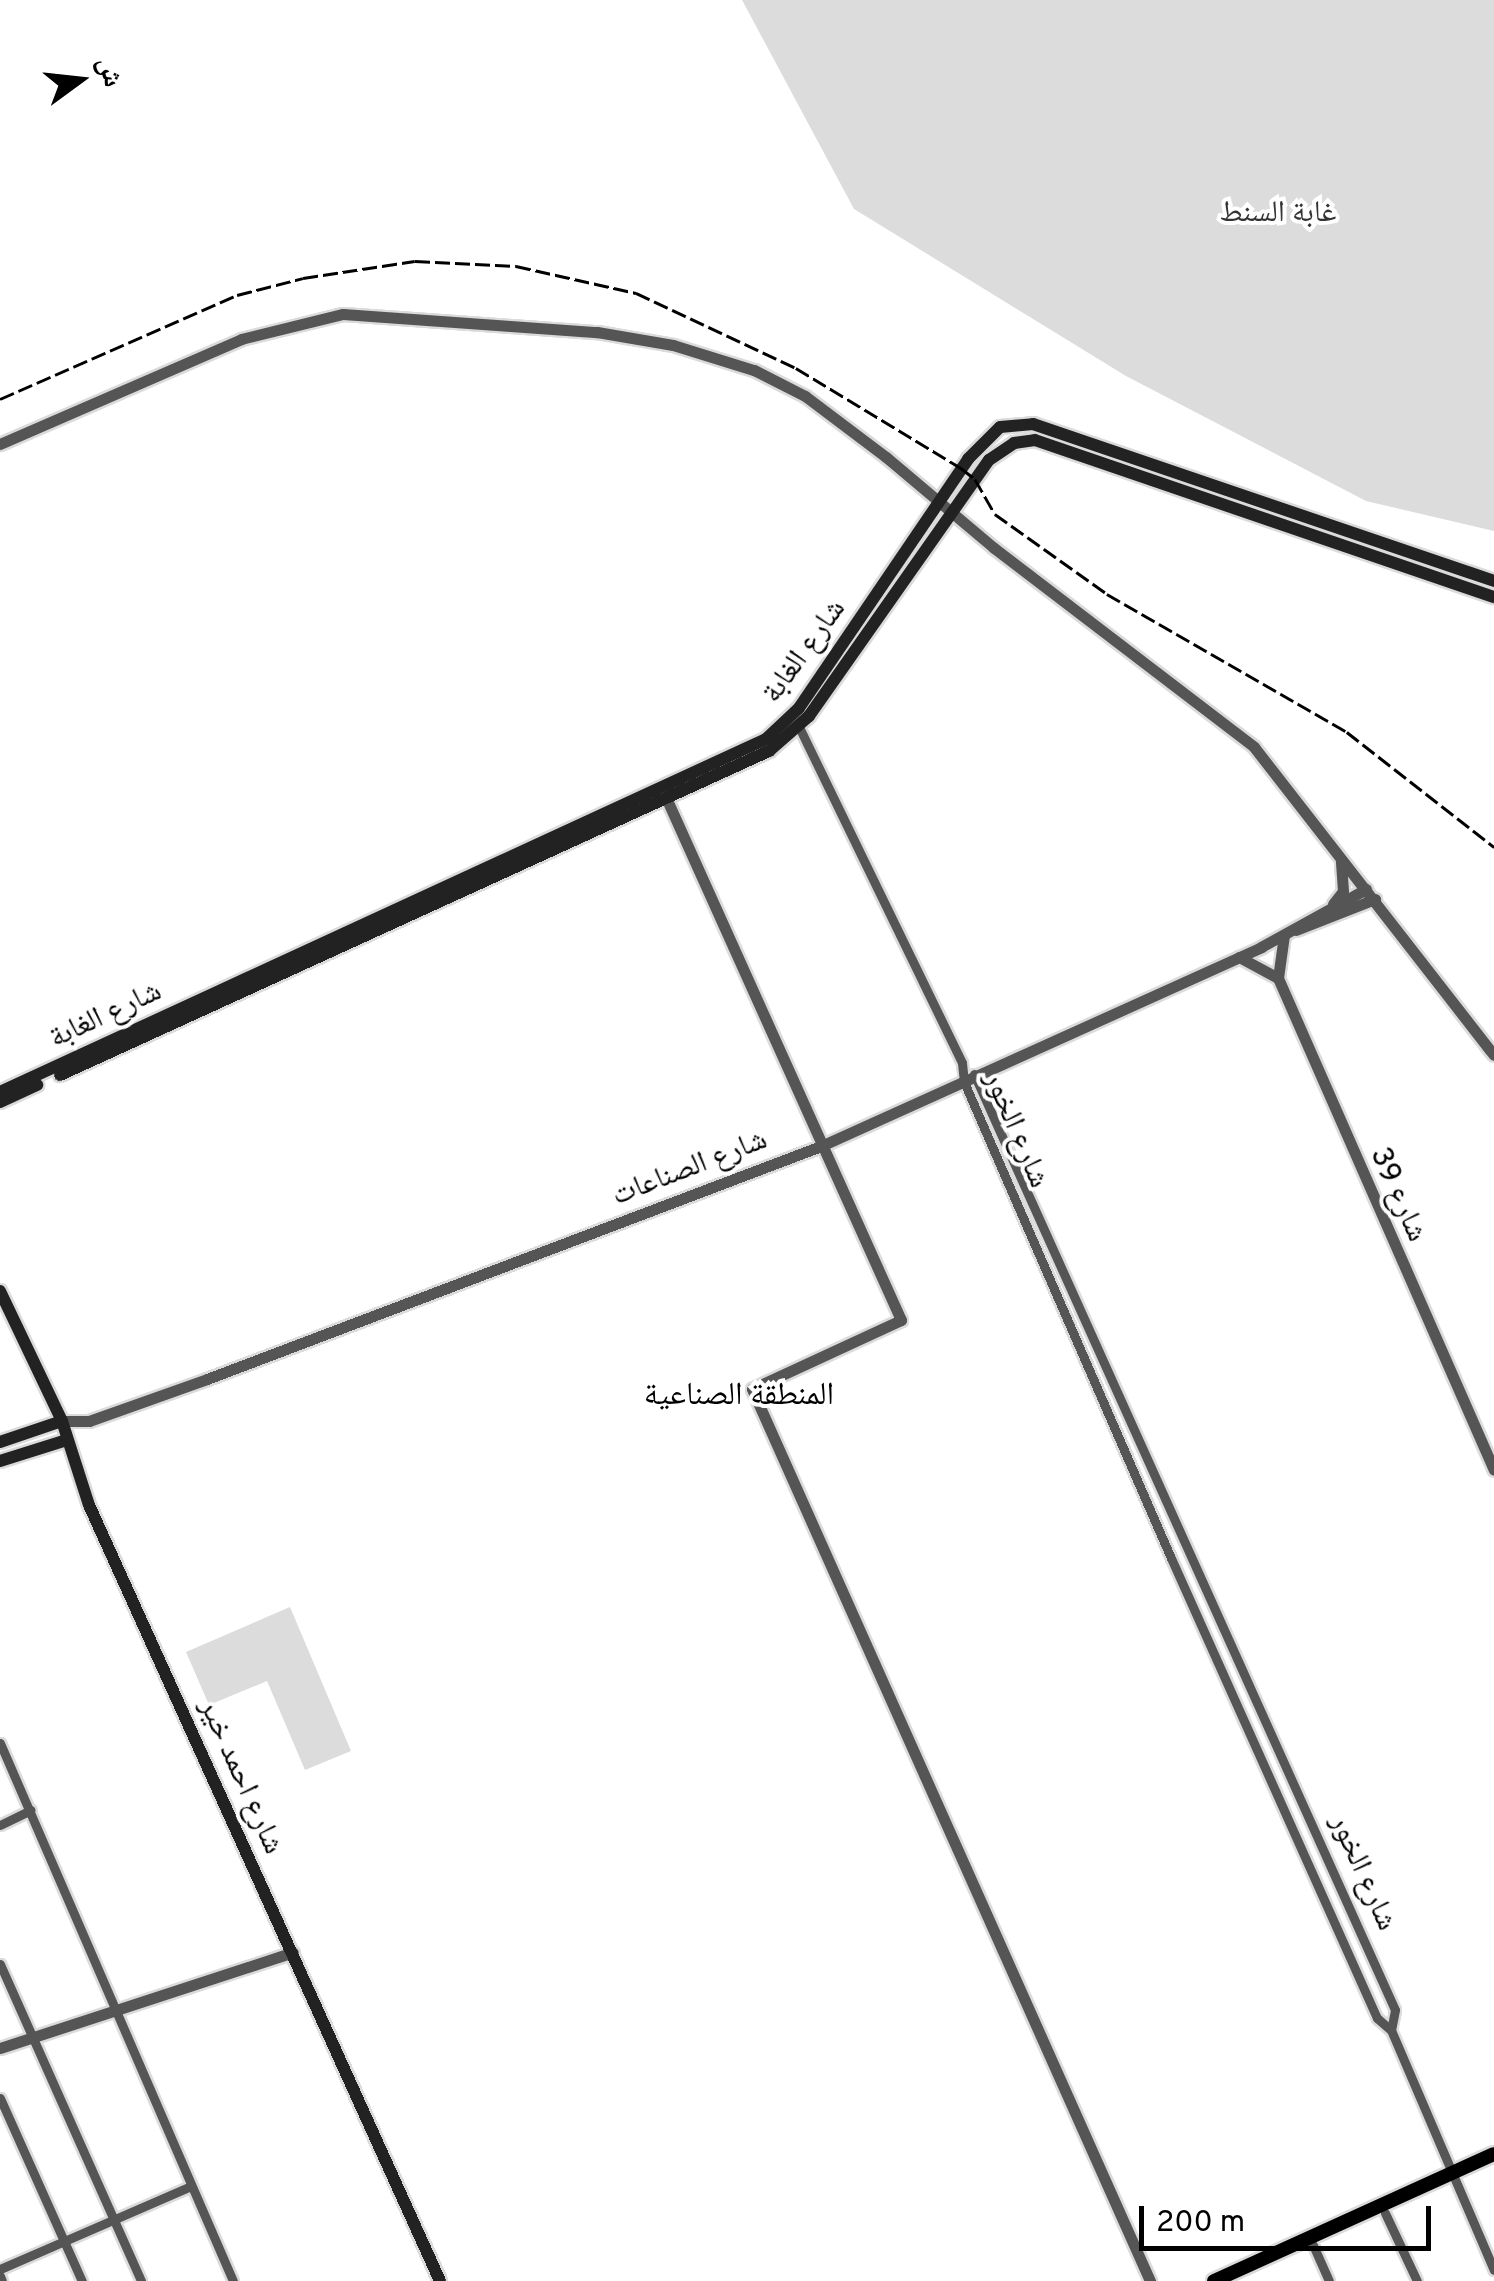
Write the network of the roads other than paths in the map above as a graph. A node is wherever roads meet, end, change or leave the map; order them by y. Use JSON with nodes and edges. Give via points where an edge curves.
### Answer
{"nodes":[{"id":1,"x":0,"y":444,"type":"edge"},
{"id":2,"x":946,"y":507,"type":"junction"},
{"id":3,"x":1494,"y":581,"type":"edge"},
{"id":4,"x":1494,"y":597,"type":"edge"},
{"id":5,"x":799,"y":727,"type":"junction"},
{"id":6,"x":668,"y":802,"type":"junction"},
{"id":7,"x":1340,"y":857,"type":"junction"},
{"id":8,"x":1371,"y":894,"type":"junction"},
{"id":9,"x":1324,"y":911,"type":"junction"},
{"id":10,"x":1290,"y":932,"type":"junction"},
{"id":11,"x":1240,"y":957,"type":"junction"},
{"id":12,"x":1278,"y":978,"type":"junction"},
{"id":13,"x":1494,"y":1055,"type":"edge"},
{"id":14,"x":962,"y":1063,"type":"junction"},
{"id":15,"x":977,"y":1077,"type":"junction"},
{"id":16,"x":964,"y":1082,"type":"junction"},
{"id":17,"x":0,"y":1092,"type":"edge"},
{"id":18,"x":0,"y":1102,"type":"edge"},
{"id":19,"x":821,"y":1146,"type":"junction"},
{"id":20,"x":0,"y":1291,"type":"edge"},
{"id":21,"x":1094,"y":1330,"type":"junction"},
{"id":22,"x":1077,"y":1338,"type":"junction"},
{"id":23,"x":62,"y":1421,"type":"junction"},
{"id":24,"x":89,"y":1421,"type":"junction"},
{"id":25,"x":67,"y":1440,"type":"junction"},
{"id":26,"x":0,"y":1442,"type":"edge"},
{"id":27,"x":0,"y":1461,"type":"edge"},
{"id":28,"x":1494,"y":1470,"type":"edge"},
{"id":29,"x":1258,"y":1700,"type":"junction"},
{"id":30,"x":1238,"y":1708,"type":"junction"},
{"id":31,"x":0,"y":1743,"type":"edge"},
{"id":32,"x":31,"y":1810,"type":"junction"},
{"id":33,"x":0,"y":1825,"type":"edge"},
{"id":34,"x":293,"y":1952,"type":"junction"},
{"id":35,"x":0,"y":1964,"type":"edge"},
{"id":36,"x":113,"y":2007,"type":"junction"},
{"id":37,"x":1392,"y":2030,"type":"junction"},
{"id":38,"x":32,"y":2036,"type":"junction"},
{"id":39,"x":0,"y":2048,"type":"edge"},
{"id":40,"x":0,"y":2098,"type":"edge"},
{"id":41,"x":1494,"y":2154,"type":"edge"},
{"id":42,"x":1494,"y":2164,"type":"edge"},
{"id":43,"x":1452,"y":2178,"type":"junction"},
{"id":44,"x":191,"y":2186,"type":"junction"},
{"id":45,"x":1385,"y":2212,"type":"junction"},
{"id":46,"x":113,"y":2218,"type":"junction"},
{"id":47,"x":64,"y":2240,"type":"junction"},
{"id":48,"x":1313,"y":2245,"type":"junction"},
{"id":49,"x":1494,"y":2270,"type":"edge"},
{"id":50,"x":1,"y":2276,"type":"edge"},
{"id":51,"x":82,"y":2281,"type":"edge"},
{"id":52,"x":141,"y":2281,"type":"edge"},
{"id":53,"x":233,"y":2281,"type":"edge"},
{"id":54,"x":440,"y":2281,"type":"edge"},
{"id":55,"x":1150,"y":2281,"type":"edge"},
{"id":56,"x":1214,"y":2281,"type":"edge"},
{"id":57,"x":1234,"y":2281,"type":"edge"},
{"id":58,"x":1329,"y":2281,"type":"edge"},
{"id":59,"x":1417,"y":2281,"type":"edge"}],
"edges":[{"from":1,"to":2,"type":"street","via":[[240,339],[323,317],[391,313],[617,334],[728,360],[805,396]]},
{"from":2,"to":3,"type":"main road","name":"شارع الغابة","via":[[986,437],[1025,422]]},
{"from":2,"to":4,"type":"main road","name":"شارع الغابة","via":[[998,452],[1036,440]]},
{"from":2,"to":5,"type":"main road","name":"شارع الغابة"},
{"from":2,"to":7,"type":"street","via":[[1242,736]]},
{"from":2,"to":17,"type":"main road","name":"شارع الغابة","via":[[808,696],[766,739]]},
{"from":5,"to":6,"type":"main road","name":"شارع الغابة","via":[[769,751]]},
{"from":5,"to":14,"type":"street","name":"شارع الخور"},
{"from":6,"to":18,"type":"main road","name":"شارع الغابة"},
{"from":6,"to":19,"type":"street"},
{"from":7,"to":8,"type":"street"},
{"from":7,"to":9,"type":"street","via":[[1342,890]]},
{"from":8,"to":9,"type":"street"},
{"from":8,"to":10,"type":"street"},
{"from":8,"to":13,"type":"street"},
{"from":9,"to":10,"type":"street"},
{"from":10,"to":11,"type":"street","name":"شارع الصناعات"},
{"from":10,"to":12,"type":"street"},
{"from":11,"to":12,"type":"street"},
{"from":11,"to":15,"type":"street","name":"شارع الصناعات"},
{"from":12,"to":28,"type":"street","name":"شارع 39"},
{"from":14,"to":15,"type":"street"},
{"from":14,"to":16,"type":"street","name":"شارع الخور"},
{"from":15,"to":16,"type":"street","name":"شارع الصناعات"},
{"from":15,"to":21,"type":"street","name":"شارع الخور"},
{"from":16,"to":19,"type":"street","name":"شارع الصناعات"},
{"from":16,"to":22,"type":"street","name":"شارع الخور"},
{"from":19,"to":24,"type":"street","name":"شارع الصناعات"},
{"from":19,"to":55,"type":"street","via":[[901,1320],[752,1389]]},
{"from":20,"to":23,"type":"main road","name":"شارع احمد خير"},
{"from":21,"to":22,"type":"street"},
{"from":21,"to":29,"type":"street","name":"شارع الخور"},
{"from":22,"to":30,"type":"street","name":"شارع الخور"},
{"from":23,"to":24,"type":"street"},
{"from":23,"to":25,"type":"main road","name":"شارع احمد خير"},
{"from":23,"to":26,"type":"main road"},
{"from":24,"to":25,"type":"street"},
{"from":25,"to":27,"type":"main road"},
{"from":25,"to":34,"type":"main road","name":"شارع احمد خير","via":[[89,1505]]},
{"from":29,"to":30,"type":"street"},
{"from":29,"to":37,"type":"street","name":"شارع الخور","via":[[1395,2010]]},
{"from":30,"to":37,"type":"street","name":"شارع الخور","via":[[1377,2018]]},
{"from":31,"to":32,"type":"street"},
{"from":32,"to":33,"type":"street"},
{"from":32,"to":36,"type":"street"},
{"from":34,"to":36,"type":"street"},
{"from":34,"to":54,"type":"main road","name":"شارع احمد خير"},
{"from":35,"to":38,"type":"street"},
{"from":36,"to":38,"type":"street"},
{"from":36,"to":44,"type":"street"},
{"from":37,"to":43,"type":"street","name":"شارع الخور"},
{"from":38,"to":39,"type":"street"},
{"from":38,"to":46,"type":"street"},
{"from":40,"to":47,"type":"street"},
{"from":41,"to":43,"type":"main road"},
{"from":42,"to":43,"type":"main road"},
{"from":43,"to":45,"type":"main road"},
{"from":43,"to":49,"type":"street","name":"شارع الخور"},
{"from":43,"to":56,"type":"main road"},
{"from":44,"to":46,"type":"street"},
{"from":44,"to":53,"type":"street"},
{"from":45,"to":48,"type":"main road"},
{"from":45,"to":59,"type":"street"},
{"from":46,"to":47,"type":"street"},
{"from":46,"to":52,"type":"street"},
{"from":47,"to":50,"type":"street"},
{"from":47,"to":51,"type":"street"},
{"from":48,"to":57,"type":"main road"},
{"from":48,"to":58,"type":"street"}]}
